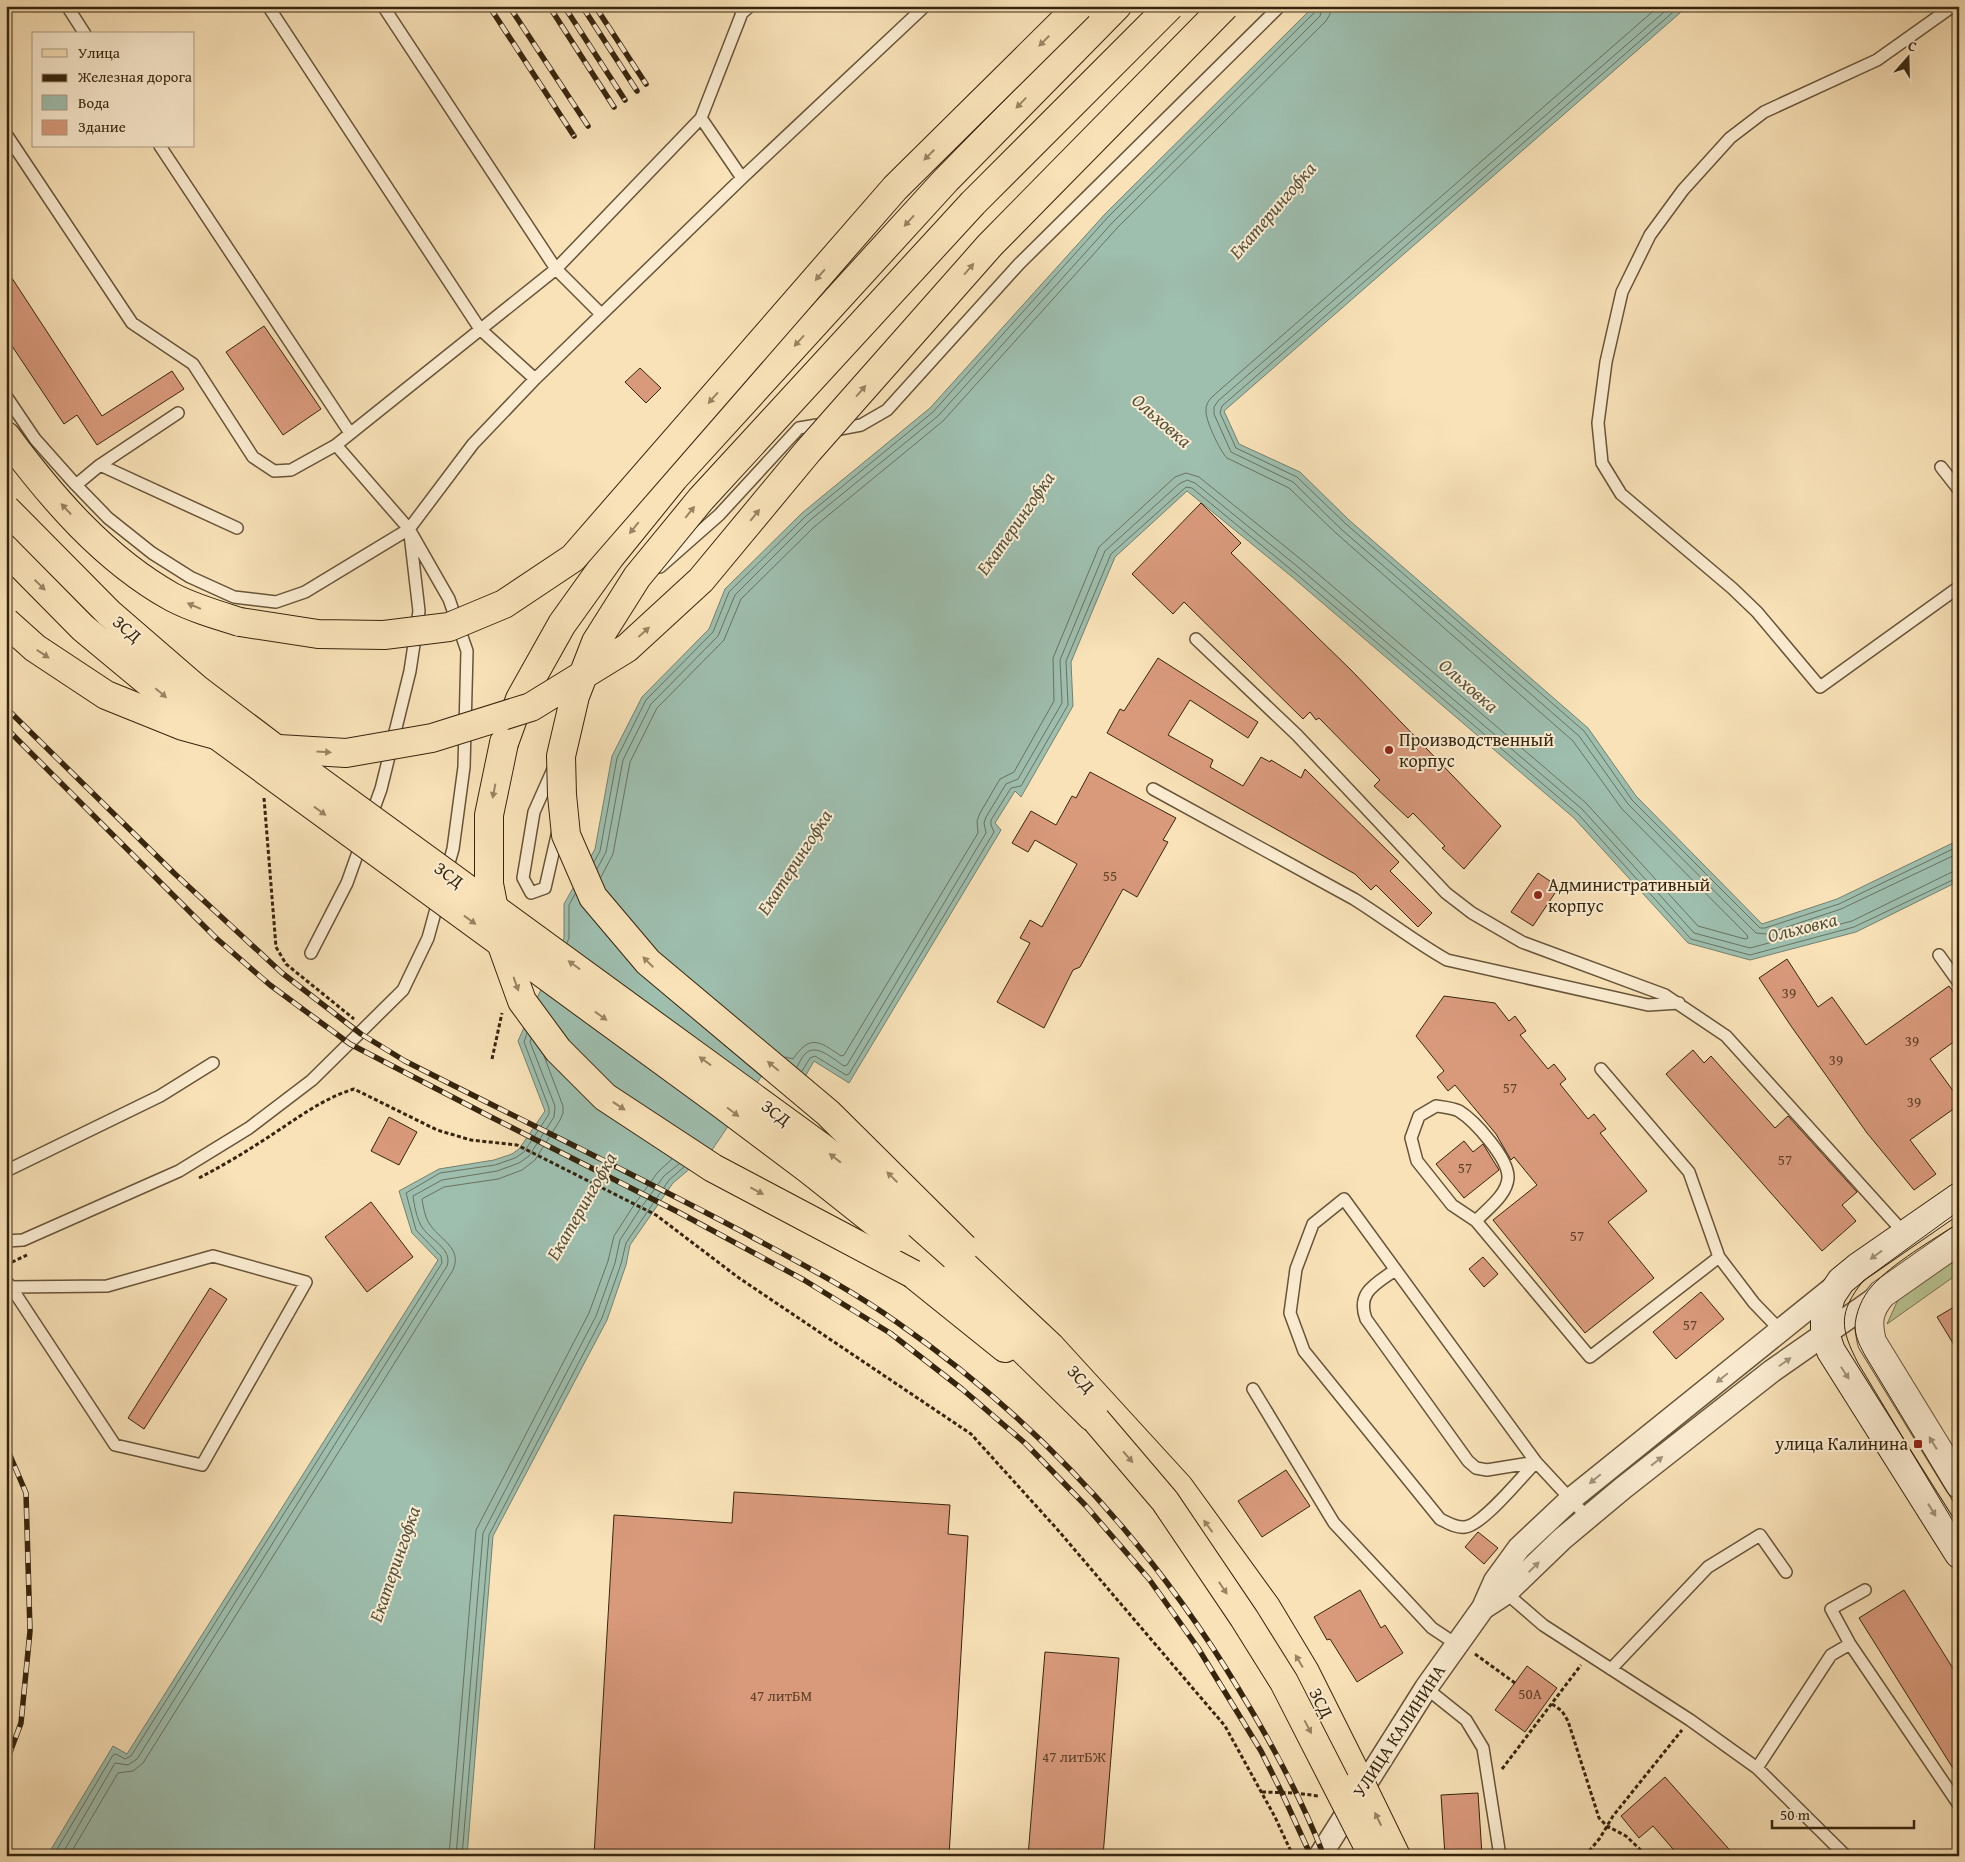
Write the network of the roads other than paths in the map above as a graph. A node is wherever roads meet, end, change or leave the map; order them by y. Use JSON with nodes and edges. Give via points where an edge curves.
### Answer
{"nodes":[{"id":1,"x":67,"y":6,"type":"edge"},
{"id":2,"x":268,"y":6,"type":"edge"},
{"id":3,"x":383,"y":6,"type":"edge"},
{"id":4,"x":925,"y":6,"type":"edge"},
{"id":5,"x":1079,"y":6,"type":"edge"},
{"id":6,"x":1117,"y":6,"type":"edge"},
{"id":7,"x":1170,"y":6,"type":"edge"},
{"id":8,"x":1225,"y":6,"type":"edge"},
{"id":9,"x":1280,"y":6,"type":"edge"},
{"id":10,"x":1953,"y":6,"type":"edge"},
{"id":11,"x":743,"y":8,"type":"edge"},
{"id":12,"x":84,"y":32,"type":"edge"},
{"id":13,"x":701,"y":118,"type":"junction"},
{"id":14,"x":6,"y":134,"type":"edge"},
{"id":15,"x":161,"y":148,"type":"edge"},
{"id":16,"x":742,"y":178,"type":"junction"},
{"id":17,"x":556,"y":269,"type":"junction"},
{"id":18,"x":601,"y":314,"type":"junction"},
{"id":19,"x":480,"y":329,"type":"junction"},
{"id":20,"x":535,"y":379,"type":"junction"},
{"id":21,"x":6,"y":396,"type":"edge"},
{"id":22,"x":178,"y":413,"type":"dead end"},
{"id":23,"x":350,"y":433,"type":"junction"},
{"id":24,"x":6,"y":436,"type":"edge"},
{"id":25,"x":336,"y":445,"type":"junction"},
{"id":26,"x":100,"y":464,"type":"junction"},
{"id":27,"x":1941,"y":467,"type":"dead end"},
{"id":28,"x":76,"y":484,"type":"junction"},
{"id":29,"x":1959,"y":490,"type":"edge"},
{"id":30,"x":6,"y":502,"type":"edge"},
{"id":31,"x":6,"y":509,"type":"edge"},
{"id":32,"x":237,"y":528,"type":"dead end"},
{"id":33,"x":410,"y":529,"type":"junction"},
{"id":34,"x":6,"y":550,"type":"edge"},
{"id":35,"x":1959,"y":587,"type":"edge"},
{"id":36,"x":6,"y":622,"type":"edge"},
{"id":37,"x":1196,"y":639,"type":"dead end"},
{"id":38,"x":577,"y":714,"type":"junction"},
{"id":39,"x":258,"y":735,"type":"dead end"},
{"id":40,"x":1153,"y":789,"type":"dead end"},
{"id":41,"x":311,"y":953,"type":"dead end"},
{"id":42,"x":1939,"y":955,"type":"dead end"},
{"id":43,"x":1959,"y":982,"type":"edge"},
{"id":44,"x":1679,"y":1003,"type":"junction"},
{"id":45,"x":213,"y":1063,"type":"dead end"},
{"id":46,"x":1602,"y":1069,"type":"dead end"},
{"id":47,"x":6,"y":1171,"type":"edge"},
{"id":48,"x":1959,"y":1197,"type":"edge"},
{"id":49,"x":1476,"y":1220,"type":"junction"},
{"id":50,"x":1905,"y":1234,"type":"junction"},
{"id":51,"x":1959,"y":1240,"type":"edge"},
{"id":52,"x":6,"y":1241,"type":"edge"},
{"id":53,"x":1719,"y":1257,"type":"junction"},
{"id":54,"x":1395,"y":1270,"type":"junction"},
{"id":55,"x":1841,"y":1281,"type":"junction"},
{"id":56,"x":8,"y":1284,"type":"edge"},
{"id":57,"x":1850,"y":1314,"type":"junction"},
{"id":58,"x":1787,"y":1325,"type":"junction"},
{"id":59,"x":1051,"y":1346,"type":"junction"},
{"id":60,"x":1253,"y":1389,"type":"dead end"},
{"id":61,"x":1096,"y":1420,"type":"junction"},
{"id":62,"x":1536,"y":1462,"type":"junction"},
{"id":63,"x":1959,"y":1484,"type":"edge"},
{"id":64,"x":1571,"y":1499,"type":"junction"},
{"id":65,"x":1587,"y":1517,"type":"junction"},
{"id":66,"x":1959,"y":1554,"type":"edge"},
{"id":67,"x":1786,"y":1572,"type":"dead end"},
{"id":68,"x":1865,"y":1590,"type":"dead end"},
{"id":69,"x":1506,"y":1593,"type":"junction"},
{"id":70,"x":1482,"y":1608,"type":"junction"},
{"id":71,"x":1850,"y":1644,"type":"junction"},
{"id":72,"x":1465,"y":1648,"type":"junction"},
{"id":73,"x":1611,"y":1670,"type":"junction"},
{"id":74,"x":1426,"y":1688,"type":"junction"},
{"id":75,"x":1757,"y":1768,"type":"junction"},
{"id":76,"x":1959,"y":1805,"type":"edge"},
{"id":77,"x":1320,"y":1856,"type":"edge"},
{"id":78,"x":1373,"y":1856,"type":"edge"},
{"id":79,"x":1396,"y":1856,"type":"edge"},
{"id":80,"x":1500,"y":1856,"type":"edge"},
{"id":81,"x":1846,"y":1856,"type":"edge"}],
"edges":[{"from":1,"to":12,"type":"lane"},
{"from":2,"to":19,"type":"lane"},
{"from":3,"to":17,"type":"lane"},
{"from":4,"to":16,"type":"lane"},
{"from":5,"to":24,"type":"main road","one_way":true,"bridge":true,"via":[[895,188],[573,558],[504,604],[449,627],[384,635],[318,634],[240,622],[173,597],[108,551],[66,510]]},
{"from":6,"to":61,"type":"main road","one_way":true,"bridge":true,"via":[[946,180],[674,478],[610,558],[562,624],[520,699],[504,743],[489,815],[489,884],[500,940],[522,1001],[558,1050],[605,1097],[713,1168],[913,1274]]},
{"from":59,"to":7,"type":"main road","one_way":true,"bridge":true,"via":[[964,1248],[828,1113],[648,962],[592,897],[566,835],[561,756],[574,696],[596,642],[637,577],[701,498],[973,203]]},
{"from":36,"to":8,"type":"main road","one_way":true,"bridge":true,"via":[[35,648],[106,695],[183,726],[262,748],[346,753],[432,738],[531,707],[627,648],[701,580],[808,451],[990,245]]},
{"from":9,"to":38,"type":"lane","via":[[1019,264],[887,410],[861,425],[840,429],[817,425],[799,428],[719,515],[639,586]]},
{"from":10,"to":35,"type":"lane","via":[[1877,60],[1764,112],[1730,138],[1683,190],[1650,235],[1622,292],[1606,362],[1598,423],[1602,463],[1621,494],[1757,612],[1820,687]]},
{"from":11,"to":13,"type":"lane"},
{"from":13,"to":16,"type":"lane"},
{"from":13,"to":17,"type":"lane"},
{"from":14,"to":25,"type":"lane","via":[[132,323],[193,364],[253,457],[274,471],[291,470]]},
{"from":15,"to":23,"type":"lane"},
{"from":16,"to":18,"type":"lane"},
{"from":17,"to":18,"type":"lane"},
{"from":17,"to":19,"type":"lane"},
{"from":18,"to":20,"type":"lane"},
{"from":19,"to":20,"type":"lane"},
{"from":19,"to":23,"type":"lane"},
{"from":20,"to":33,"type":"lane","via":[[473,444]]},
{"from":21,"to":28,"type":"lane","via":[[35,439]]},
{"from":22,"to":26,"type":"lane"},
{"from":23,"to":25,"type":"lane"},
{"from":25,"to":33,"type":"lane"},
{"from":26,"to":28,"type":"lane"},
{"from":26,"to":32,"type":"lane"},
{"from":27,"to":29,"type":"lane"},
{"from":28,"to":33,"type":"lane","via":[[108,518],[152,553],[190,578],[234,597],[276,602],[306,592]]},
{"from":30,"to":39,"type":"lane"},
{"from":59,"to":31,"type":"main road","name":"ЗСД","one_way":true,"bridge":true,"via":[[909,1216],[820,1146],[198,690],[109,613]]},
{"from":33,"to":41,"type":"lane","via":[[419,611],[410,671],[381,789],[347,882]]},
{"from":33,"to":52,"type":"lane","via":[[449,599],[467,651],[464,767],[452,849],[428,938],[403,990],[304,1086],[249,1128],[179,1170],[22,1240]]},
{"from":34,"to":61,"type":"main road","name":"ЗСД","one_way":true,"bridge":true,"via":[[83,628],[177,706],[720,1103],[896,1238],[999,1326]]},
{"from":37,"to":44,"type":"lane","via":[[1297,736],[1446,893],[1472,913],[1522,942]]},
{"from":38,"to":38,"type":"lane","via":[[561,819],[545,888],[531,893],[523,878],[534,812]]},
{"from":40,"to":44,"type":"lane","via":[[1354,899],[1447,960],[1648,1005]]},
{"from":42,"to":43,"type":"lane"},
{"from":44,"to":50,"type":"lane","via":[[1726,1036]]},
{"from":45,"to":47,"type":"lane","via":[[160,1096]]},
{"from":46,"to":53,"type":"lane","via":[[1689,1172]]},
{"from":48,"to":50,"type":"main road","name":"УЛИЦА КАЛИНИНА"},
{"from":49,"to":49,"type":"lane","via":[[1452,1205],[1417,1161],[1411,1138],[1419,1116],[1436,1106],[1457,1110],[1474,1122],[1506,1163],[1508,1178],[1503,1192]]},
{"from":49,"to":53,"type":"lane","via":[[1590,1357]]},
{"from":50,"to":55,"type":"main road","name":"УЛИЦА КАЛИНИНА","one_way":true},
{"from":51,"to":57,"type":"main road","name":"УЛИЦА КАЛИНИНА"},
{"from":53,"to":58,"type":"lane","via":[[1754,1303]]},
{"from":54,"to":62,"type":"lane"},
{"from":54,"to":62,"type":"lane","via":[[1364,1298],[1362,1308],[1366,1319],[1468,1461],[1476,1468],[1487,1470]]},
{"from":54,"to":62,"type":"lane","via":[[1344,1200],[1313,1224],[1296,1269],[1290,1313],[1304,1351],[1440,1519],[1452,1526],[1466,1527],[1480,1520]]},
{"from":55,"to":57,"type":"main road","via":[[1831,1296]]},
{"from":55,"to":58,"type":"street","name":"УЛИЦА КАЛИНИНА"},
{"from":56,"to":56,"type":"lane","via":[[107,1286],[213,1256],[306,1282],[202,1465],[116,1445]]},
{"from":57,"to":58,"type":"street","via":[[1812,1312]]},
{"from":63,"to":57,"type":"main road","one_way":true,"via":[[1872,1342],[1868,1329]]},
{"from":65,"to":57,"type":"street","name":"УЛИЦА КАЛИНИНА","one_way":true,"via":[[1772,1371]]},
{"from":57,"to":66,"type":"main road","one_way":true,"via":[[1831,1351]]},
{"from":58,"to":64,"type":"street","name":"УЛИЦА КАЛИНИНА","one_way":true},
{"from":79,"to":59,"type":"main road","name":"ЗСД","one_way":true,"bridge":true,"via":[[1305,1672],[1266,1607],[1179,1486]]},
{"from":60,"to":72,"type":"lane","via":[[1334,1524],[1432,1628]]},
{"from":61,"to":78,"type":"main road","name":"ЗСД","one_way":true,"bridge":true,"via":[[1165,1501],[1244,1618],[1284,1682]]},
{"from":62,"to":64,"type":"lane"},
{"from":64,"to":65,"type":"lane"},
{"from":64,"to":70,"type":"street","name":"УЛИЦА КАЛИНИНА","via":[[1519,1548],[1495,1581]]},
{"from":69,"to":65,"type":"street","name":"УЛИЦА КАЛИНИНА","one_way":true},
{"from":67,"to":73,"type":"lane","via":[[1760,1535],[1708,1567]]},
{"from":68,"to":71,"type":"lane","via":[[1831,1608]]},
{"from":69,"to":70,"type":"street","name":"УЛИЦА КАЛИНИНА"},
{"from":69,"to":73,"type":"lane","via":[[1543,1625]]},
{"from":70,"to":72,"type":"street","name":"УЛИЦА КАЛИНИНА"},
{"from":71,"to":75,"type":"lane","via":[[1831,1655]]},
{"from":71,"to":76,"type":"lane"},
{"from":72,"to":74,"type":"street","name":"УЛИЦА КАЛИНИНА"},
{"from":73,"to":75,"type":"lane","via":[[1690,1720]]},
{"from":74,"to":77,"type":"street","name":"УЛИЦА КАЛИНИНА"},
{"from":74,"to":80,"type":"lane","via":[[1466,1720],[1483,1748]]},
{"from":75,"to":81,"type":"lane"}]}
